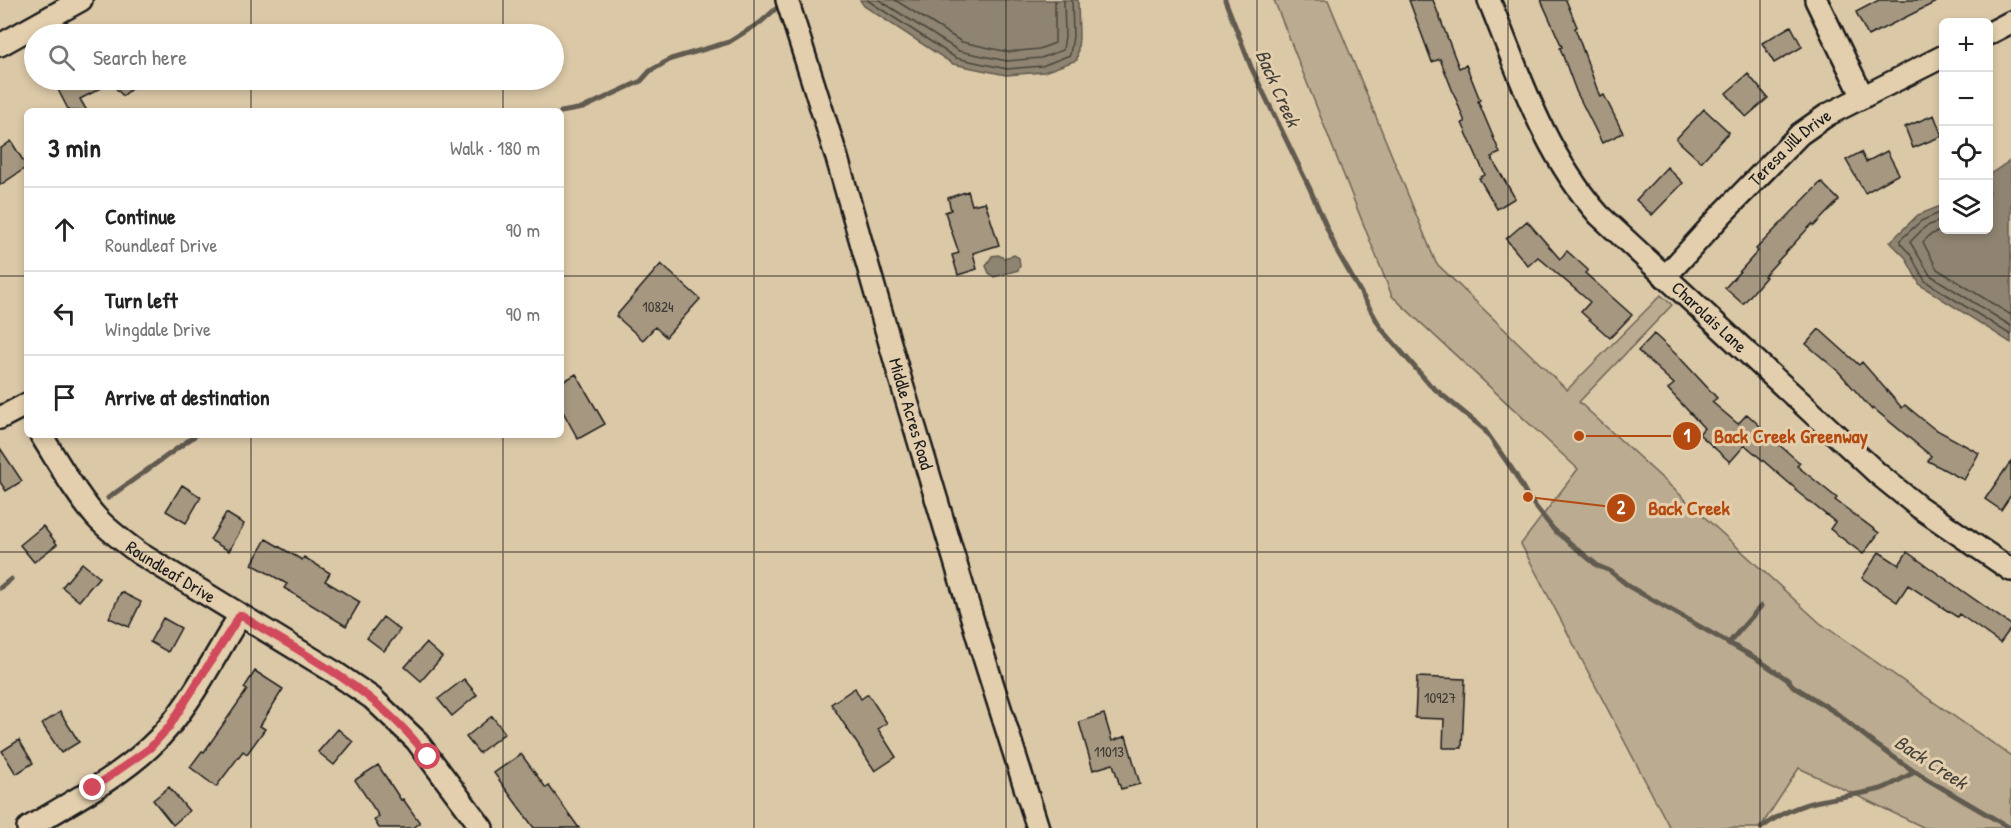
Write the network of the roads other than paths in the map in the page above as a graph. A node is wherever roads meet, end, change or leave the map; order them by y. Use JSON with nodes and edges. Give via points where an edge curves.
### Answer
{"nodes":[{"id":1,"x":81,"y":0,"type":"edge"},
{"id":2,"x":787,"y":0,"type":"edge"},
{"id":3,"x":1489,"y":0,"type":"edge"},
{"id":4,"x":1816,"y":0,"type":"edge"},
{"id":5,"x":2011,"y":22,"type":"edge"},
{"id":6,"x":38,"y":24,"type":"edge"},
{"id":7,"x":24,"y":32,"type":"edge"},
{"id":8,"x":1993,"y":32,"type":"edge"},
{"id":9,"x":0,"y":45,"type":"edge"},
{"id":10,"x":1939,"y":59,"type":"edge"},
{"id":11,"x":1863,"y":97,"type":"junction"},
{"id":12,"x":1665,"y":277,"type":"junction"},
{"id":13,"x":24,"y":409,"type":"edge"},
{"id":14,"x":0,"y":418,"type":"edge"},
{"id":15,"x":43,"y":438,"type":"edge"},
{"id":16,"x":2011,"y":570,"type":"edge"},
{"id":17,"x":240,"y":615,"type":"junction"},
{"id":18,"x":477,"y":826,"type":"edge"},
{"id":19,"x":28,"y":828,"type":"edge"},
{"id":20,"x":1038,"y":828,"type":"edge"}],
"edges":[{"from":1,"to":6,"type":"street"},
{"from":2,"to":20,"type":"street","name":"Middle Acres Road"},
{"from":3,"to":12,"type":"street","name":"Charolais Lane","via":[[1558,161],[1599,215]]},
{"from":4,"to":11,"type":"street"},
{"from":5,"to":8,"type":"street"},
{"from":7,"to":9,"type":"street"},
{"from":10,"to":11,"type":"street","name":"Teresa Jill Drive"},
{"from":11,"to":12,"type":"street","name":"Teresa Jill Drive","via":[[1800,134]]},
{"from":12,"to":16,"type":"street","name":"Charolais Lane","via":[[1877,473]]},
{"from":13,"to":14,"type":"street"},
{"from":15,"to":17,"type":"street","name":"Roundleaf Drive","via":[[83,500],[116,536]]},
{"from":17,"to":18,"type":"street","name":"Roundleaf Drive","via":[[372,698],[416,740]]},
{"from":17,"to":19,"type":"street","via":[[188,701],[150,748],[110,778]]}]}
